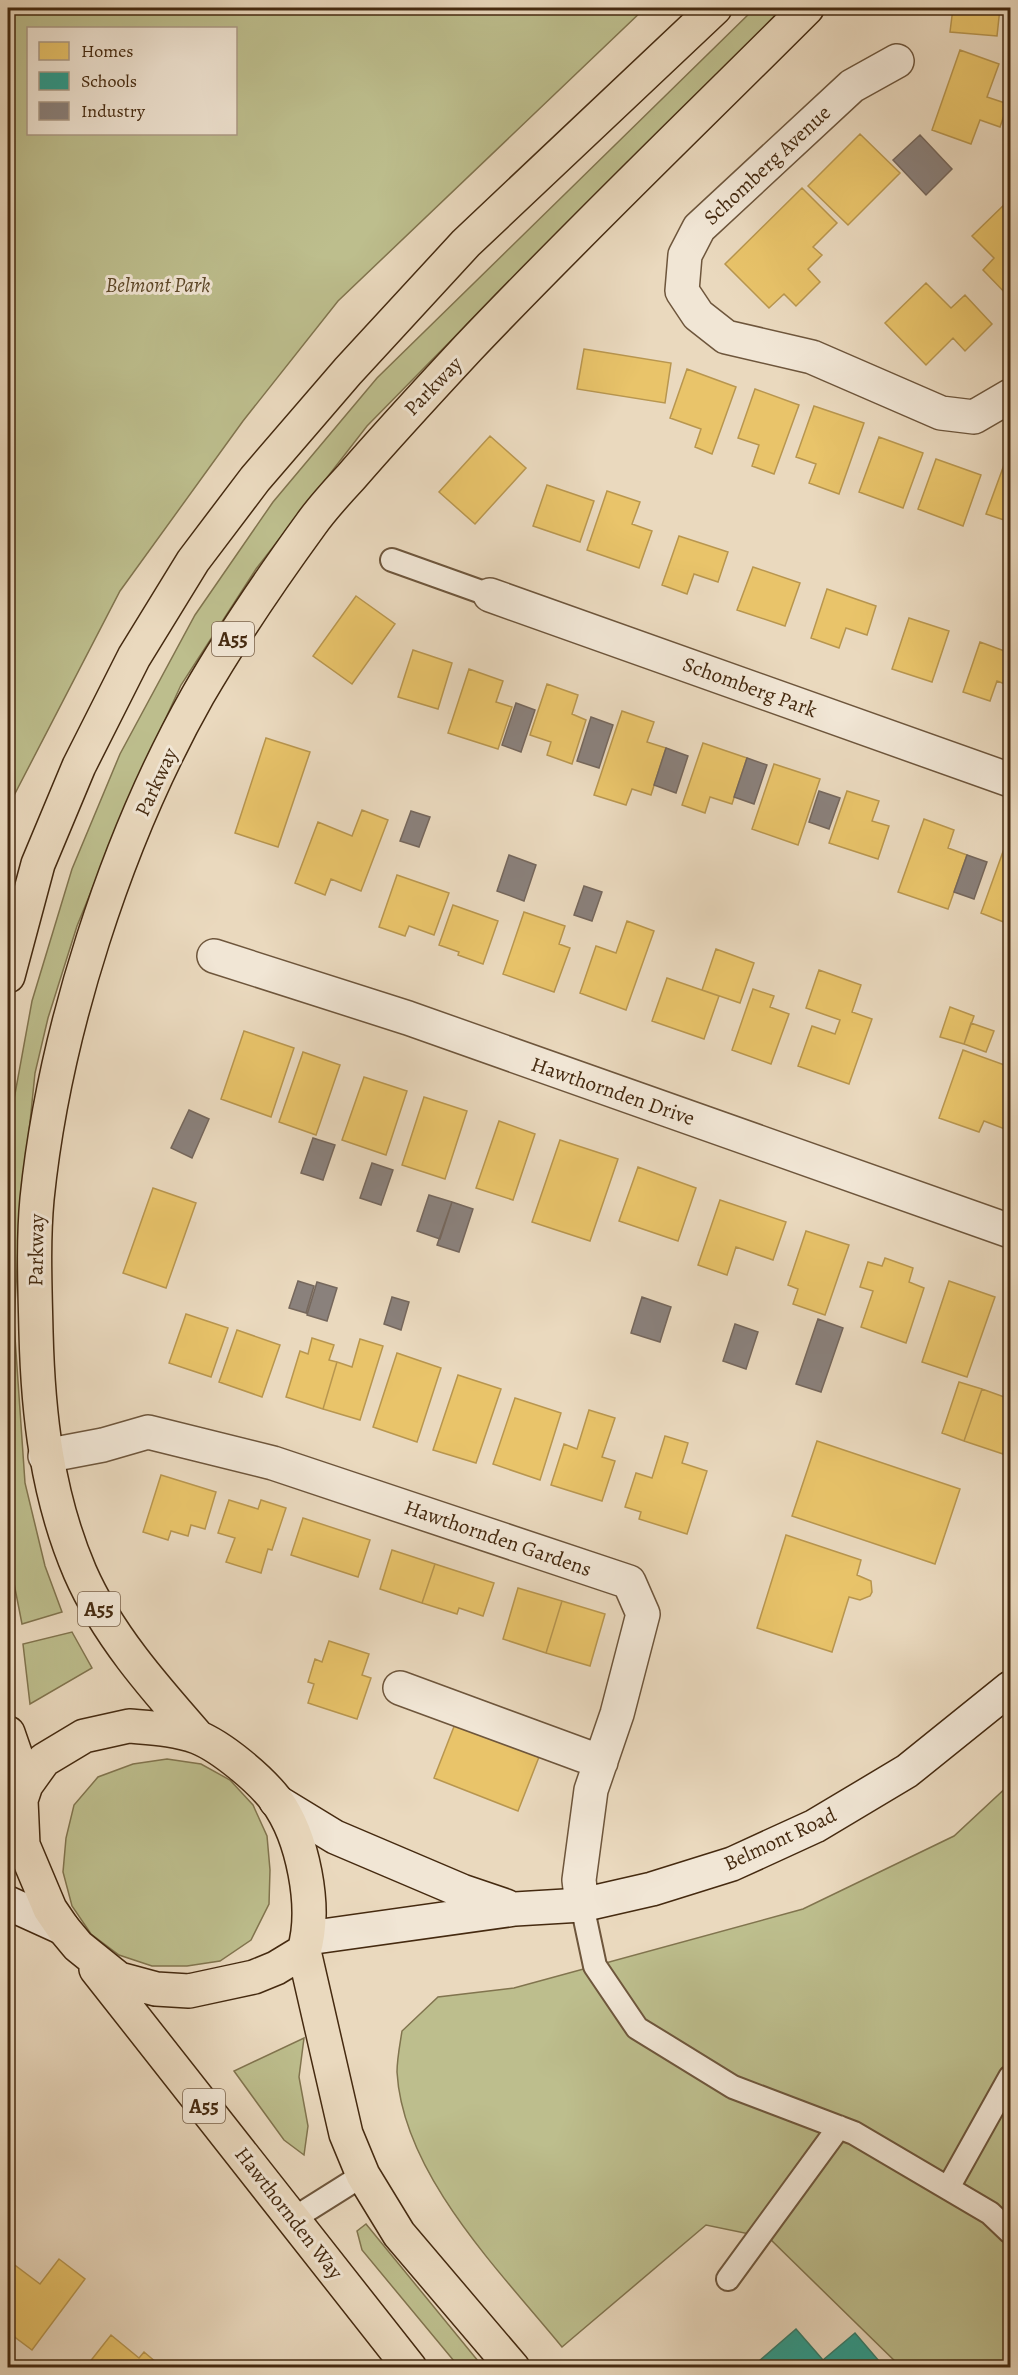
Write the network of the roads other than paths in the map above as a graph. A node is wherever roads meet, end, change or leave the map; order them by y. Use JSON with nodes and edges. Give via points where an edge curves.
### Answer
{"nodes":[{"id":1,"x":715,"y":8,"type":"edge"},
{"id":2,"x":807,"y":8,"type":"edge"},
{"id":3,"x":897,"y":61,"type":"dead end"},
{"id":4,"x":1011,"y":396,"type":"edge"},
{"id":5,"x":392,"y":560,"type":"dead end"},
{"id":6,"x":490,"y":595,"type":"joint"},
{"id":7,"x":1011,"y":780,"type":"edge"},
{"id":8,"x":214,"y":957,"type":"dead end"},
{"id":9,"x":8,"y":976,"type":"edge"},
{"id":10,"x":1011,"y":1231,"type":"edge"},
{"id":11,"x":45,"y":1456,"type":"junction"},
{"id":12,"x":400,"y":1688,"type":"dead end"},
{"id":13,"x":1011,"y":1688,"type":"edge"},
{"id":14,"x":8,"y":1733,"type":"edge"},
{"id":15,"x":198,"y":1737,"type":"junction"},
{"id":16,"x":601,"y":1762,"type":"junction"},
{"id":17,"x":18,"y":1795,"type":"edge"},
{"id":18,"x":276,"y":1801,"type":"junction"},
{"id":19,"x":8,"y":1903,"type":"edge"},
{"id":20,"x":582,"y":1905,"type":"junction"},
{"id":21,"x":515,"y":1909,"type":"junction"},
{"id":22,"x":71,"y":1937,"type":"junction"},
{"id":23,"x":306,"y":1944,"type":"junction"},
{"id":24,"x":1011,"y":2077,"type":"edge"},
{"id":25,"x":839,"y":2127,"type":"junction"},
{"id":26,"x":363,"y":2175,"type":"junction"},
{"id":27,"x":948,"y":2188,"type":"junction"},
{"id":28,"x":293,"y":2219,"type":"junction"},
{"id":29,"x":1011,"y":2232,"type":"edge"},
{"id":30,"x":728,"y":2279,"type":"dead end"},
{"id":31,"x":410,"y":2367,"type":"edge"},
{"id":32,"x":513,"y":2367,"type":"edge"}],
"edges":[{"from":1,"to":9,"type":"highway","via":[[458,252],[255,479],[193,561],[134,657],[79,766],[38,864]]},
{"from":2,"to":11,"type":"highway","name":"Parkway","number":"A55","via":[[513,300],[396,425],[315,519],[198,695],[148,794],[112,887],[76,997],[52,1098],[37,1202],[37,1363]]},
{"from":3,"to":4,"type":"street","name":"Schomberg Avenue","via":[[852,86],[699,228],[685,255],[682,291],[698,315],[726,337],[812,357],[941,413],[974,417]]},
{"from":5,"to":6,"type":"lane"},
{"from":6,"to":7,"type":"street","name":"Schomberg Park"},
{"from":8,"to":10,"type":"street","name":"Hawthornden Drive","via":[[408,1018]]},
{"from":11,"to":15,"type":"highway","name":"Parkway","number":"A55","via":[[55,1504],[80,1574],[95,1602],[144,1675]]},
{"from":11,"to":16,"type":"street","name":"Hawthornden Gardens","via":[[148,1432],[273,1463],[629,1582],[644,1614]]},
{"from":12,"to":16,"type":"street"},
{"from":13,"to":20,"type":"street","name":"Belmont Road","via":[[907,1772],[815,1826],[732,1864],[652,1889]]},
{"from":14,"to":17,"type":"highway","number":"A55"},
{"from":15,"to":17,"type":"highway","number":"A55","via":[[161,1728],[129,1726],[84,1736],[44,1760]]},
{"from":15,"to":18,"type":"highway","number":"A55","via":[[242,1765]]},
{"from":16,"to":20,"type":"street","name":"Hawthornden Gardens","via":[[591,1790],[583,1849],[579,1880]]},
{"from":17,"to":22,"type":"highway","number":"A55","via":[[23,1845],[50,1909]]},
{"from":18,"to":21,"type":"street","name":"Belmont Road","via":[[335,1837]]},
{"from":18,"to":23,"type":"highway","number":"A55","via":[[302,1860],[309,1910]]},
{"from":19,"to":22,"type":"street"},
{"from":20,"to":21,"type":"street","name":"Belmont Road"},
{"from":20,"to":25,"type":"lane","via":[[595,1966],[637,2028],[732,2087]]},
{"from":21,"to":23,"type":"street","name":"Belmont Road"},
{"from":22,"to":23,"type":"highway","number":"A55","via":[[120,1979],[156,1989],[189,1991],[254,1977],[276,1968]]},
{"from":22,"to":28,"type":"highway","name":"Hawthornden Way","number":"A55"},
{"from":23,"to":26,"type":"highway","number":"A55","via":[[346,2134]]},
{"from":24,"to":27,"type":"lane"},
{"from":25,"to":27,"type":"lane"},
{"from":25,"to":30,"type":"lane"},
{"from":26,"to":28,"type":"lane"},
{"from":26,"to":32,"type":"highway","number":"A55","via":[[399,2234]]},
{"from":27,"to":29,"type":"lane","via":[[990,2213]]},
{"from":28,"to":31,"type":"highway","name":"Hawthornden Way","number":"A55"}]}
